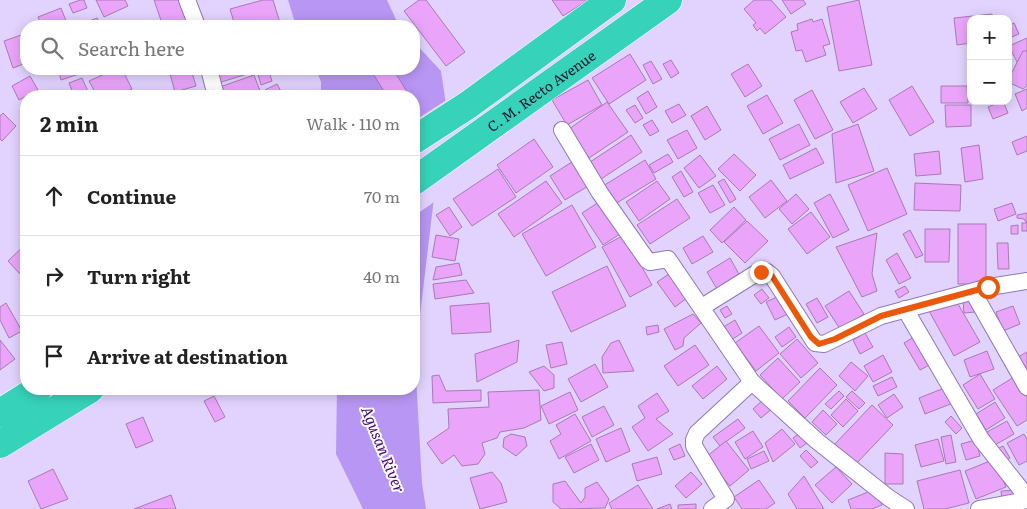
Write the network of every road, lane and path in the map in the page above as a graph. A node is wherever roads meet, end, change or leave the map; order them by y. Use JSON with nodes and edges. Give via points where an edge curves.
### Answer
{"nodes":[{"id":1,"x":187,"y":0,"type":"edge"},
{"id":2,"x":612,"y":0,"type":"edge"},
{"id":3,"x":668,"y":0,"type":"edge"},
{"id":4,"x":195,"y":20,"type":"edge"},
{"id":5,"x":211,"y":75,"type":"edge"},
{"id":6,"x":214,"y":90,"type":"edge"},
{"id":7,"x":562,"y":130,"type":"dead end"},
{"id":8,"x":420,"y":136,"type":"edge"},
{"id":9,"x":420,"y":177,"type":"edge"},
{"id":10,"x":1027,"y":281,"type":"edge"},
{"id":11,"x":973,"y":292,"type":"junction"},
{"id":12,"x":702,"y":307,"type":"junction"},
{"id":13,"x":905,"y":309,"type":"junction"},
{"id":14,"x":752,"y":382,"type":"junction"},
{"id":15,"x":1027,"y":388,"type":"edge"},
{"id":16,"x":27,"y":395,"type":"edge"},
{"id":17,"x":80,"y":395,"type":"edge"},
{"id":18,"x":1,"y":410,"type":"edge"},
{"id":19,"x":0,"y":444,"type":"edge"},
{"id":20,"x":1027,"y":499,"type":"edge"},
{"id":21,"x":730,"y":504,"type":"edge"},
{"id":22,"x":712,"y":509,"type":"edge"},
{"id":23,"x":906,"y":509,"type":"edge"},
{"id":24,"x":979,"y":509,"type":"edge"}],
"edges":[{"from":1,"to":4,"type":"street"},
{"from":2,"to":8,"type":"highway"},
{"from":3,"to":9,"type":"highway","name":"C. M. Recto Avenue"},
{"from":5,"to":6,"type":"street"},
{"from":7,"to":12,"type":"street","via":[[600,193],[647,260],[668,259]]},
{"from":10,"to":11,"type":"street"},
{"from":11,"to":13,"type":"street"},
{"from":11,"to":15,"type":"street"},
{"from":12,"to":13,"type":"street","via":[[755,274],[767,272],[819,344],[881,316]]},
{"from":12,"to":14,"type":"street"},
{"from":13,"to":20,"type":"street","via":[[981,439]]},
{"from":14,"to":21,"type":"street","via":[[694,440],[694,446]]},
{"from":14,"to":23,"type":"street","via":[[817,441]]},
{"from":16,"to":18,"type":"highway"},
{"from":17,"to":19,"type":"highway"},
{"from":20,"to":24,"type":"street"},
{"from":21,"to":22,"type":"street"}]}
